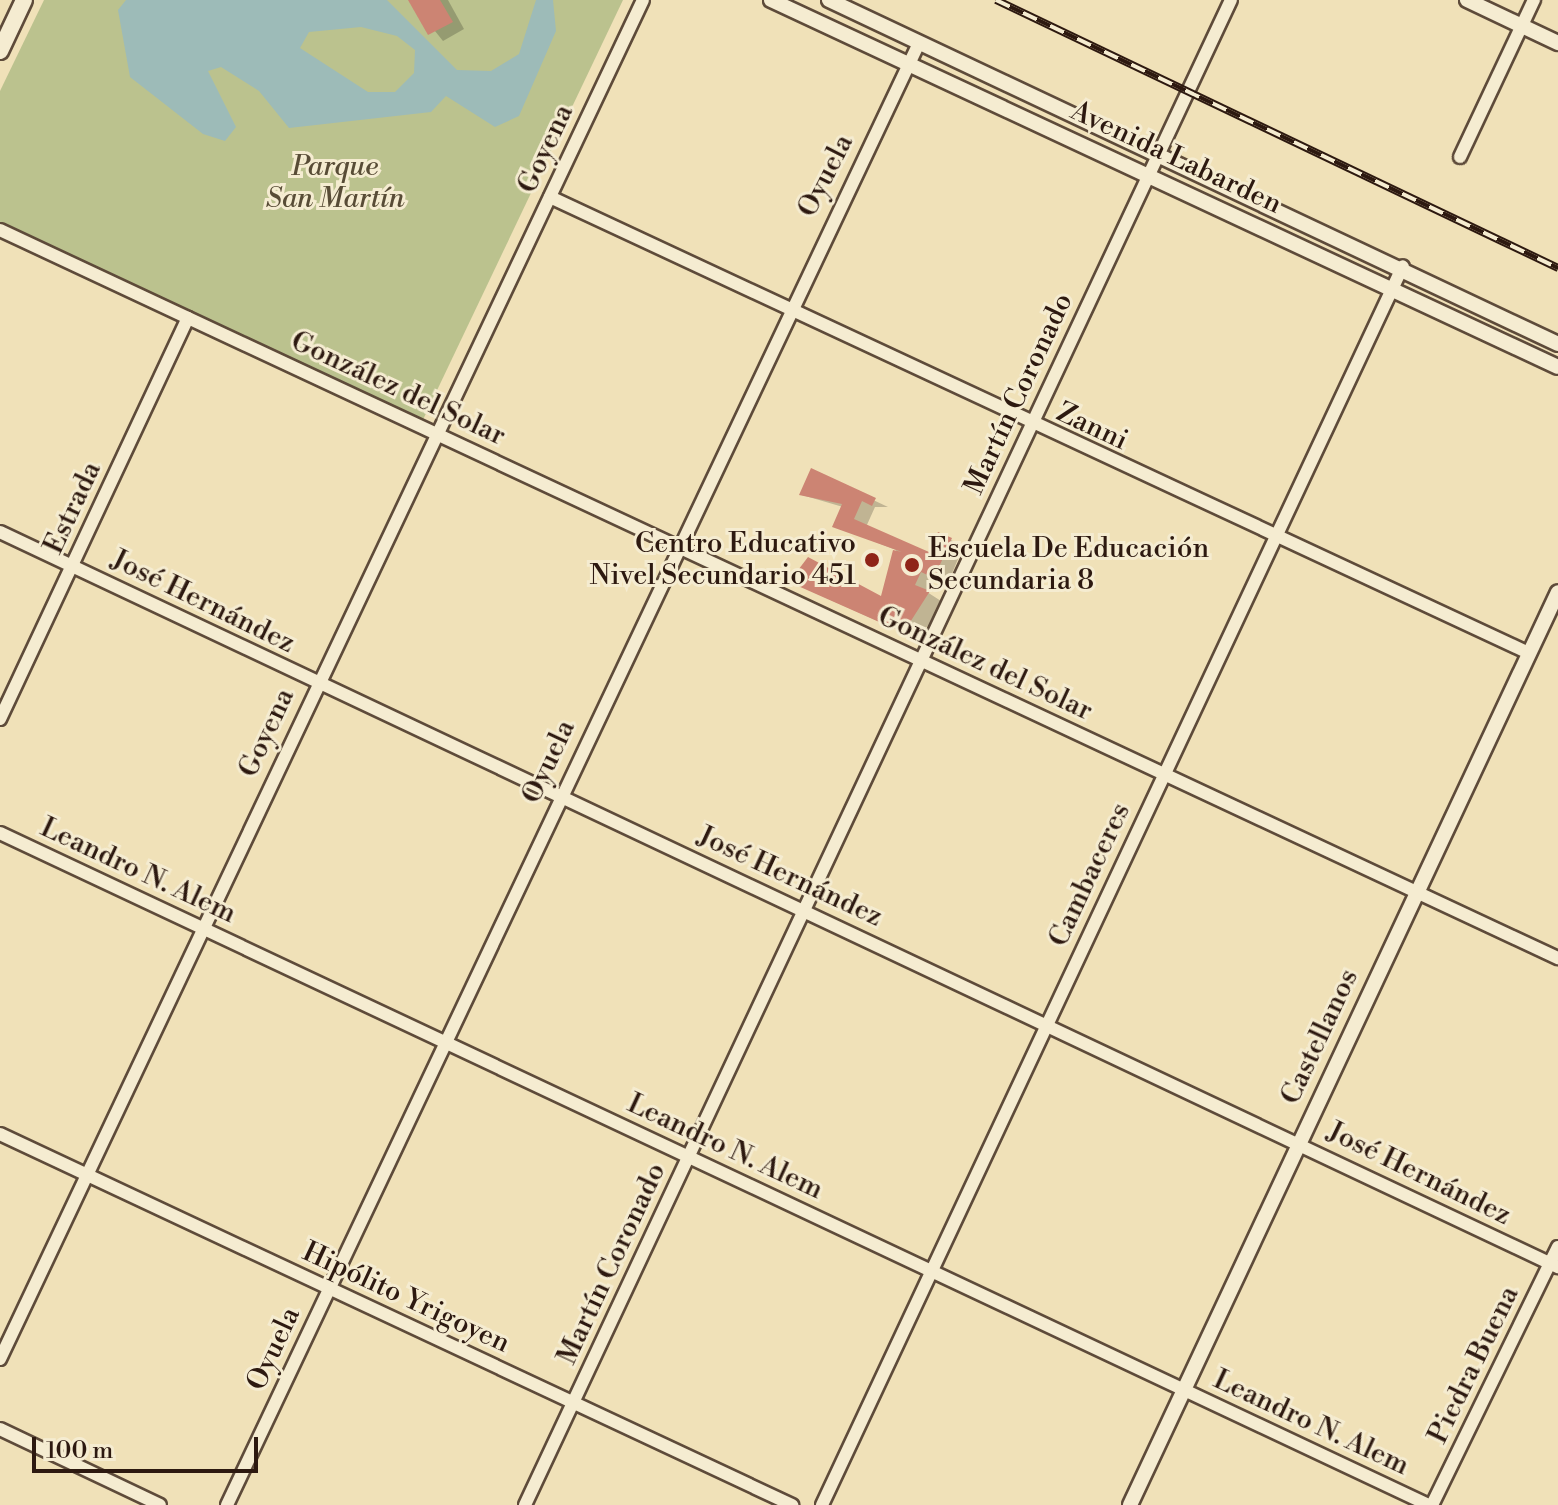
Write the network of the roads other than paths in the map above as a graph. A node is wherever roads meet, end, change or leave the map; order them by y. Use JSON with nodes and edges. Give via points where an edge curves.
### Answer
{"nodes":[{"id":1,"x":24,"y":0,"type":"edge"},
{"id":2,"x":643,"y":0,"type":"edge"},
{"id":3,"x":771,"y":0,"type":"edge"},
{"id":4,"x":829,"y":0,"type":"edge"},
{"id":5,"x":1231,"y":0,"type":"edge"},
{"id":6,"x":1467,"y":0,"type":"edge"},
{"id":7,"x":1534,"y":0,"type":"edge"},
{"id":8,"x":1522,"y":26,"type":"junction"},
{"id":9,"x":919,"y":43,"type":"junction"},
{"id":10,"x":1558,"y":43,"type":"edge"},
{"id":11,"x":0,"y":51,"type":"edge"},
{"id":12,"x":910,"y":63,"type":"junction"},
{"id":13,"x":1157,"y":154,"type":"junction"},
{"id":14,"x":1460,"y":157,"type":"dead end"},
{"id":15,"x":1148,"y":173,"type":"junction"},
{"id":16,"x":550,"y":197,"type":"junction"},
{"id":17,"x":0,"y":230,"type":"edge"},
{"id":18,"x":1403,"y":266,"type":"junction"},
{"id":19,"x":1391,"y":287,"type":"junction"},
{"id":20,"x":787,"y":310,"type":"junction"},
{"id":21,"x":188,"y":318,"type":"junction"},
{"id":22,"x":1558,"y":344,"type":"edge"},
{"id":23,"x":1558,"y":367,"type":"edge"},
{"id":24,"x":1031,"y":425,"type":"junction"},
{"id":25,"x":438,"y":434,"type":"junction"},
{"id":26,"x":0,"y":532,"type":"edge"},
{"id":27,"x":1274,"y":539,"type":"junction"},
{"id":28,"x":677,"y":546,"type":"junction"},
{"id":29,"x":72,"y":566,"type":"junction"},
{"id":30,"x":1558,"y":592,"type":"edge"},
{"id":31,"x":1529,"y":653,"type":"junction"},
{"id":32,"x":920,"y":660,"type":"junction"},
{"id":33,"x":317,"y":684,"type":"junction"},
{"id":34,"x":0,"y":719,"type":"edge"},
{"id":35,"x":1164,"y":774,"type":"junction"},
{"id":36,"x":559,"y":796,"type":"junction"},
{"id":37,"x":0,"y":833,"type":"edge"},
{"id":38,"x":1417,"y":892,"type":"junction"},
{"id":39,"x":803,"y":910,"type":"junction"},
{"id":40,"x":202,"y":927,"type":"junction"},
{"id":41,"x":1558,"y":958,"type":"edge"},
{"id":42,"x":1048,"y":1022,"type":"junction"},
{"id":43,"x":444,"y":1042,"type":"junction"},
{"id":44,"x":0,"y":1134,"type":"edge"},
{"id":45,"x":1300,"y":1143,"type":"junction"},
{"id":46,"x":688,"y":1156,"type":"junction"},
{"id":47,"x":87,"y":1174,"type":"junction"},
{"id":48,"x":1558,"y":1247,"type":"edge"},
{"id":49,"x":1554,"y":1265,"type":"edge"},
{"id":50,"x":932,"y":1270,"type":"junction"},
{"id":51,"x":329,"y":1288,"type":"junction"},
{"id":52,"x":0,"y":1359,"type":"edge"},
{"id":53,"x":1184,"y":1389,"type":"junction"},
{"id":54,"x":573,"y":1402,"type":"junction"},
{"id":55,"x":0,"y":1429,"type":"edge"},
{"id":56,"x":160,"y":1505,"type":"edge"},
{"id":57,"x":227,"y":1505,"type":"edge"},
{"id":58,"x":525,"y":1505,"type":"edge"},
{"id":59,"x":792,"y":1505,"type":"edge"},
{"id":60,"x":822,"y":1505,"type":"edge"},
{"id":61,"x":1130,"y":1505,"type":"edge"},
{"id":62,"x":1430,"y":1505,"type":"edge"}],
"edges":[{"from":1,"to":11,"type":"main road"},
{"from":2,"to":16,"type":"street","name":"Goyena"},
{"from":3,"to":12,"type":"street","name":"Avenida Labarden"},
{"from":4,"to":9,"type":"street","name":"Avenida Labarden"},
{"from":5,"to":13,"type":"street","name":"Martín Coronado"},
{"from":6,"to":8,"type":"street"},
{"from":7,"to":8,"type":"street"},
{"from":8,"to":10,"type":"street"},
{"from":8,"to":14,"type":"street"},
{"from":9,"to":12,"type":"street","name":"Oyuela"},
{"from":9,"to":13,"type":"street","name":"Avenida Labarden"},
{"from":12,"to":15,"type":"street","name":"Avenida Labarden"},
{"from":12,"to":20,"type":"street","name":"Oyuela"},
{"from":13,"to":15,"type":"street","name":"Martín Coronado"},
{"from":13,"to":18,"type":"street","name":"Avenida Labarden"},
{"from":15,"to":19,"type":"street","name":"Avenida Labarden"},
{"from":15,"to":24,"type":"street","name":"Martín Coronado"},
{"from":16,"to":20,"type":"street","name":"Zanni"},
{"from":16,"to":25,"type":"street","name":"Goyena"},
{"from":17,"to":21,"type":"street","name":"González del Solar"},
{"from":18,"to":19,"type":"street","name":"Cambaceres"},
{"from":18,"to":22,"type":"street","name":"Avenida Labarden"},
{"from":19,"to":23,"type":"street","name":"Avenida Labarden"},
{"from":19,"to":27,"type":"street","name":"Cambaceres"},
{"from":20,"to":24,"type":"street","name":"Zanni"},
{"from":20,"to":28,"type":"street","name":"Oyuela"},
{"from":21,"to":25,"type":"street","name":"González del Solar"},
{"from":21,"to":29,"type":"street","name":"Estrada"},
{"from":24,"to":27,"type":"street","name":"Zanni"},
{"from":24,"to":32,"type":"street","name":"Martín Coronado"},
{"from":25,"to":28,"type":"street","name":"González del Solar"},
{"from":25,"to":33,"type":"street","name":"Goyena"},
{"from":26,"to":29,"type":"street","name":"José Hernández"},
{"from":27,"to":31,"type":"street","name":"Zanni"},
{"from":27,"to":35,"type":"street","name":"Cambaceres"},
{"from":28,"to":32,"type":"street","name":"González del Solar"},
{"from":28,"to":36,"type":"street","name":"Oyuela"},
{"from":29,"to":33,"type":"street","name":"José Hernández"},
{"from":29,"to":34,"type":"street","name":"Estrada"},
{"from":30,"to":31,"type":"street","name":"Castellanos"},
{"from":31,"to":38,"type":"street","name":"Castellanos"},
{"from":32,"to":35,"type":"street","name":"González del Solar"},
{"from":32,"to":39,"type":"street","name":"Martín Coronado"},
{"from":33,"to":36,"type":"street","name":"José Hernández"},
{"from":33,"to":40,"type":"street","name":"Goyena"},
{"from":35,"to":38,"type":"street","name":"González del Solar"},
{"from":35,"to":42,"type":"street","name":"Cambaceres"},
{"from":36,"to":39,"type":"street","name":"José Hernández"},
{"from":36,"to":43,"type":"street","name":"Oyuela"},
{"from":37,"to":40,"type":"street","name":"Leandro N. Alem"},
{"from":38,"to":41,"type":"street","name":"González del Solar"},
{"from":38,"to":45,"type":"street","name":"Castellanos"},
{"from":39,"to":42,"type":"street","name":"José Hernández"},
{"from":39,"to":46,"type":"street","name":"Martín Coronado"},
{"from":40,"to":43,"type":"street","name":"Leandro N. Alem"},
{"from":40,"to":47,"type":"street","name":"Goyena"},
{"from":42,"to":45,"type":"street","name":"José Hernández"},
{"from":42,"to":50,"type":"street","name":"Cambaceres"},
{"from":43,"to":46,"type":"street","name":"Leandro N. Alem"},
{"from":43,"to":51,"type":"street","name":"Oyuela"},
{"from":44,"to":47,"type":"street","name":"Hipólito Yrigoyen"},
{"from":45,"to":49,"type":"street","name":"José Hernández"},
{"from":45,"to":53,"type":"street","name":"Castellanos"},
{"from":46,"to":50,"type":"street","name":"Leandro N. Alem"},
{"from":46,"to":54,"type":"street","name":"Martín Coronado"},
{"from":47,"to":51,"type":"street","name":"Hipólito Yrigoyen"},
{"from":47,"to":52,"type":"street","name":"Goyena"},
{"from":48,"to":49,"type":"street","name":"Piedra Buena"},
{"from":49,"to":62,"type":"street","name":"Piedra Buena"},
{"from":50,"to":53,"type":"street","name":"Leandro N. Alem"},
{"from":50,"to":60,"type":"street","name":"Cambaceres"},
{"from":51,"to":54,"type":"street","name":"Hipólito Yrigoyen"},
{"from":51,"to":57,"type":"street","name":"Oyuela"},
{"from":53,"to":61,"type":"street","name":"Castellanos"},
{"from":53,"to":62,"type":"street","name":"Leandro N. Alem"},
{"from":54,"to":58,"type":"street","name":"Martín Coronado"},
{"from":54,"to":59,"type":"street","name":"Hipólito Yrigoyen"},
{"from":55,"to":56,"type":"street"}]}
